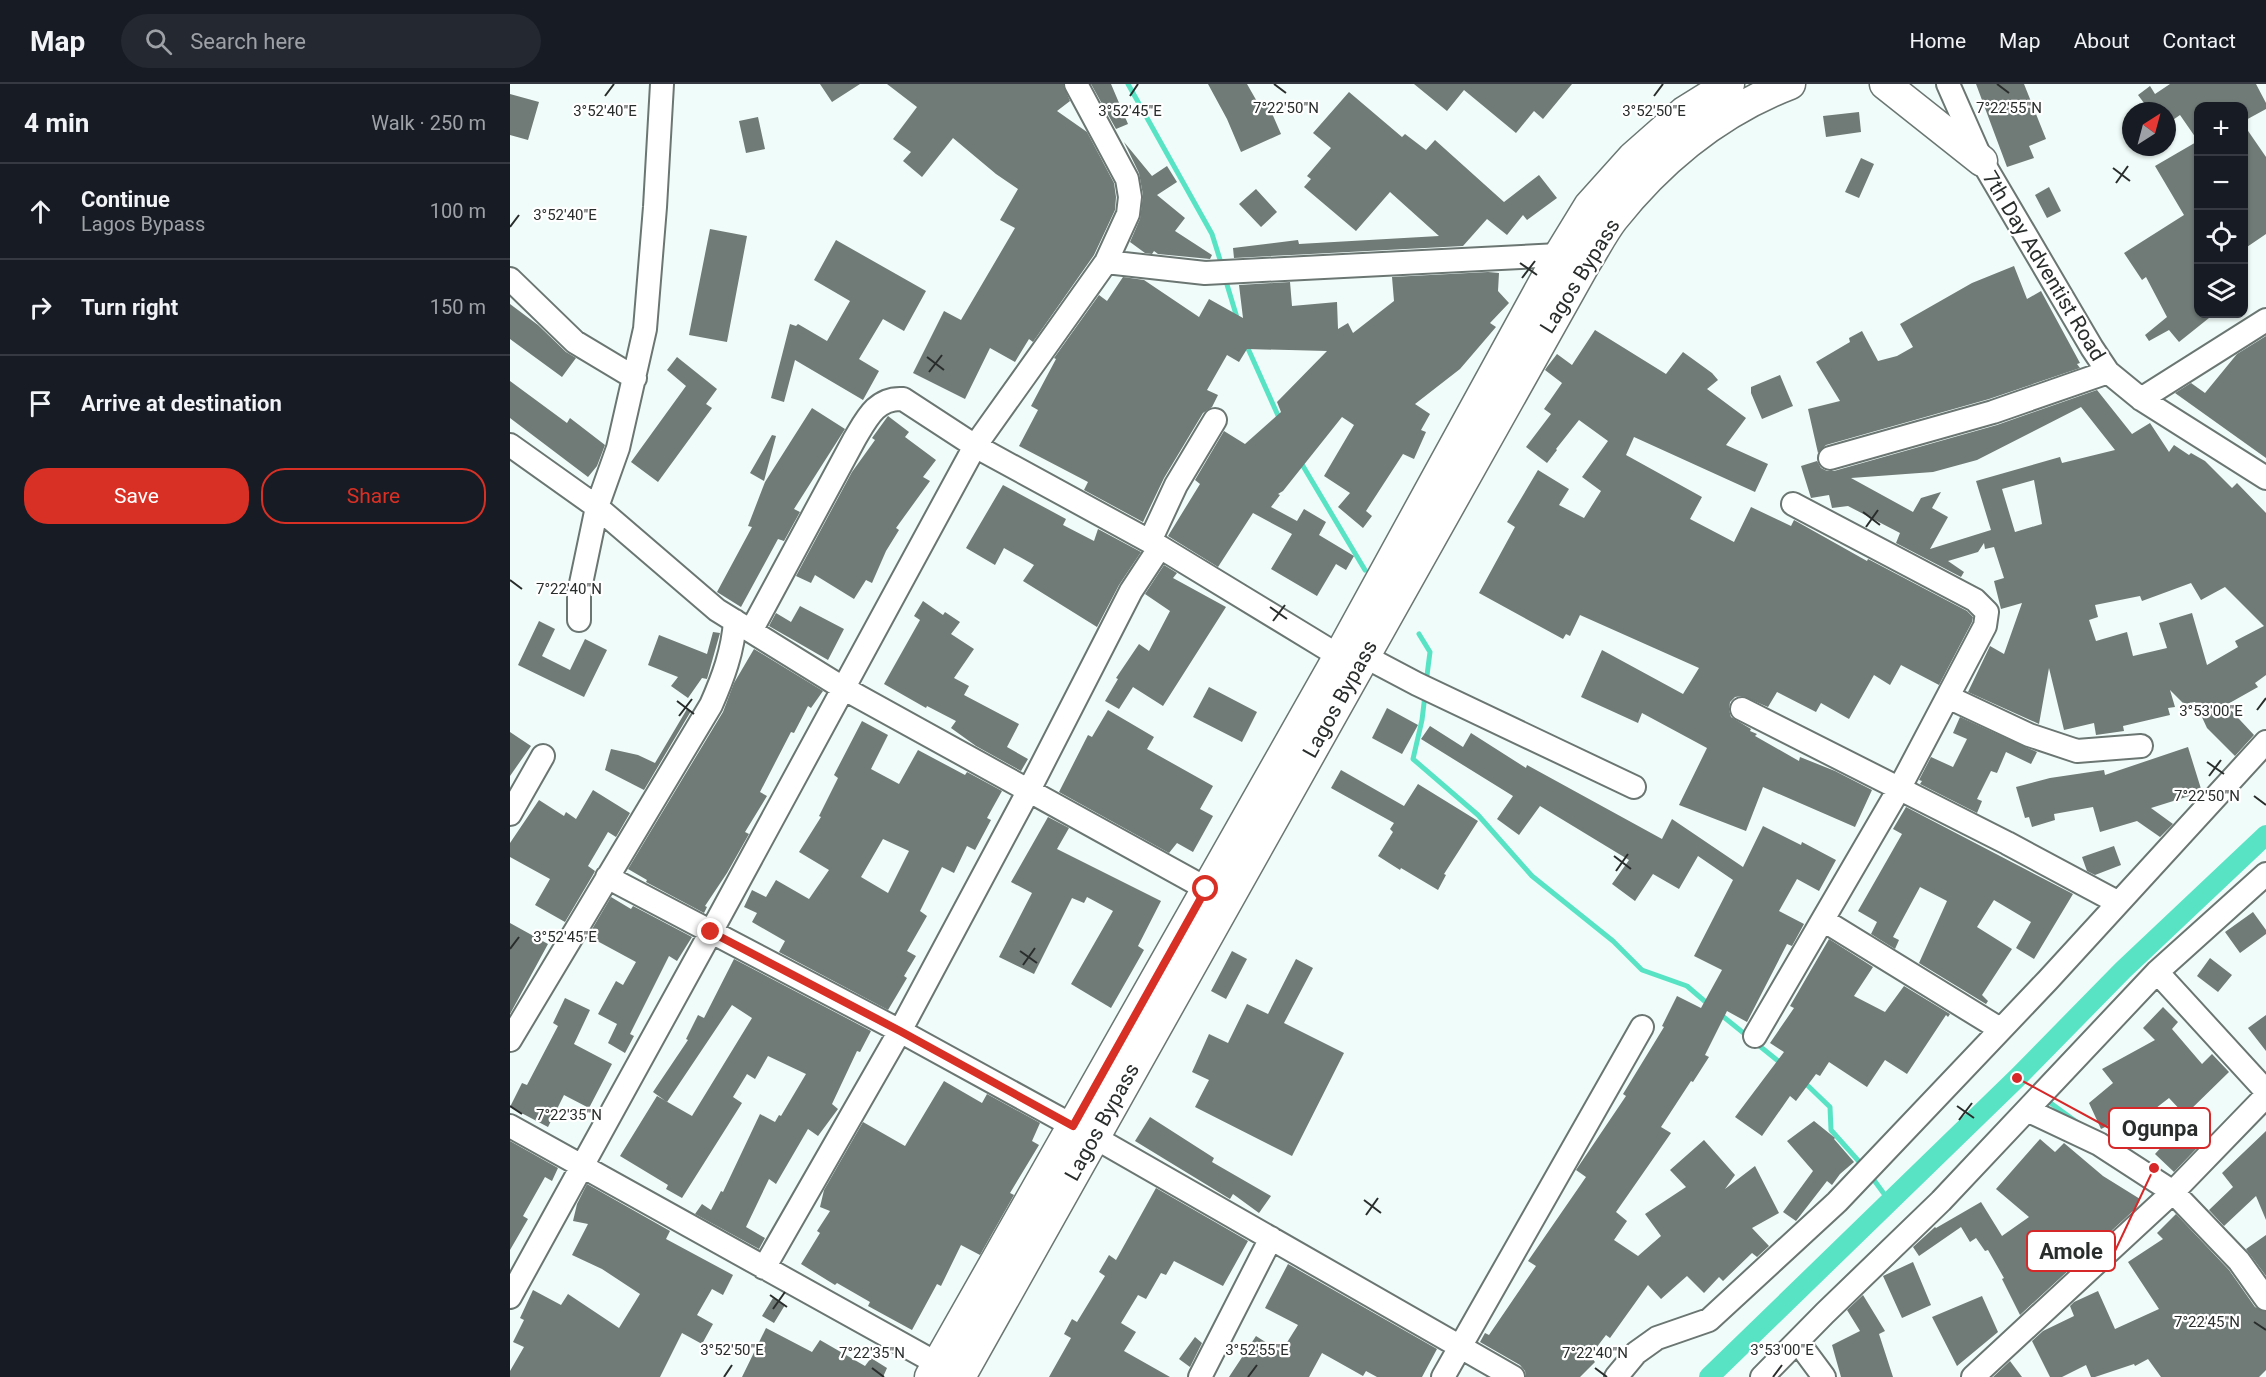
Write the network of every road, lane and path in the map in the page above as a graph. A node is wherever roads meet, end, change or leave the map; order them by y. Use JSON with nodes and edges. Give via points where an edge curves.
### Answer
{"nodes":[{"id":1,"x":662,"y":84,"type":"edge"},
{"id":2,"x":1076,"y":84,"type":"edge"},
{"id":3,"x":1729,"y":84,"type":"edge"},
{"id":4,"x":1790,"y":84,"type":"edge"},
{"id":5,"x":1885,"y":84,"type":"edge"},
{"id":6,"x":1948,"y":84,"type":"edge"},
{"id":7,"x":1982,"y":161,"type":"junction"},
{"id":8,"x":1572,"y":258,"type":"junction"},
{"id":9,"x":1106,"y":262,"type":"junction"},
{"id":10,"x":510,"y":279,"type":"edge"},
{"id":11,"x":2266,"y":320,"type":"edge"},
{"id":12,"x":2108,"y":372,"type":"junction"},
{"id":13,"x":635,"y":378,"type":"junction"},
{"id":14,"x":2141,"y":399,"type":"junction"},
{"id":15,"x":1215,"y":420,"type":"dead end"},
{"id":16,"x":510,"y":445,"type":"edge"},
{"id":17,"x":975,"y":446,"type":"junction"},
{"id":18,"x":1830,"y":458,"type":"dead end"},
{"id":19,"x":2266,"y":478,"type":"edge"},
{"id":20,"x":1793,"y":504,"type":"dead end"},
{"id":21,"x":597,"y":507,"type":"junction"},
{"id":22,"x":1155,"y":544,"type":"junction"},
{"id":23,"x":579,"y":620,"type":"dead end"},
{"id":24,"x":743,"y":626,"type":"junction"},
{"id":25,"x":1351,"y":656,"type":"junction"},
{"id":26,"x":843,"y":688,"type":"junction"},
{"id":27,"x":1948,"y":698,"type":"junction"},
{"id":28,"x":1742,"y":709,"type":"dead end"},
{"id":29,"x":2266,"y":742,"type":"edge"},
{"id":30,"x":2141,"y":746,"type":"dead end"},
{"id":31,"x":543,"y":756,"type":"dead end"},
{"id":32,"x":1634,"y":787,"type":"dead end"},
{"id":33,"x":1899,"y":789,"type":"junction"},
{"id":34,"x":1029,"y":790,"type":"junction"},
{"id":35,"x":510,"y":814,"type":"edge"},
{"id":36,"x":2266,"y":874,"type":"edge"},
{"id":37,"x":607,"y":877,"type":"junction"},
{"id":38,"x":1206,"y":889,"type":"junction"},
{"id":39,"x":2117,"y":902,"type":"junction"},
{"id":40,"x":1823,"y":920,"type":"junction"},
{"id":41,"x":711,"y":932,"type":"junction"},
{"id":42,"x":2157,"y":972,"type":"junction"},
{"id":43,"x":1642,"y":1027,"type":"dead end"},
{"id":44,"x":2000,"y":1029,"type":"junction"},
{"id":45,"x":900,"y":1031,"type":"junction"},
{"id":46,"x":1755,"y":1036,"type":"dead end"},
{"id":47,"x":510,"y":1040,"type":"edge"},
{"id":48,"x":2266,"y":1090,"type":"edge"},
{"id":49,"x":2266,"y":1096,"type":"edge"},
{"id":50,"x":2027,"y":1110,"type":"junction"},
{"id":51,"x":510,"y":1126,"type":"edge"},
{"id":52,"x":1083,"y":1131,"type":"junction"},
{"id":53,"x":583,"y":1166,"type":"junction"},
{"id":54,"x":2173,"y":1192,"type":"junction"},
{"id":55,"x":1271,"y":1238,"type":"junction"},
{"id":56,"x":764,"y":1268,"type":"junction"},
{"id":57,"x":510,"y":1297,"type":"edge"},
{"id":58,"x":2266,"y":1299,"type":"edge"},
{"id":59,"x":1798,"y":1342,"type":"junction"},
{"id":60,"x":1461,"y":1346,"type":"junction"},
{"id":61,"x":943,"y":1372,"type":"edge"},
{"id":62,"x":1200,"y":1377,"type":"edge"},
{"id":63,"x":1443,"y":1377,"type":"edge"},
{"id":64,"x":1513,"y":1377,"type":"edge"},
{"id":65,"x":1616,"y":1377,"type":"edge"},
{"id":66,"x":1762,"y":1377,"type":"edge"},
{"id":67,"x":1824,"y":1377,"type":"edge"},
{"id":68,"x":1973,"y":1377,"type":"edge"}],
"edges":[{"from":1,"to":13,"type":"street","via":[[645,329]]},
{"from":2,"to":9,"type":"street","via":[[1127,179],[1128,214]]},
{"from":3,"to":8,"type":"main road","name":"Lagos Bypass","via":[[1684,112],[1633,157],[1589,206]]},
{"from":4,"to":8,"type":"main road","name":"Lagos Bypass","via":[[1743,105],[1689,141]]},
{"from":5,"to":7,"type":"main road"},
{"from":6,"to":7,"type":"street","name":"7th Day Adventist Road"},
{"from":7,"to":12,"type":"street","name":"7th Day Adventist Road"},
{"from":8,"to":9,"type":"street","via":[[1205,273]]},
{"from":8,"to":25,"type":"main road","name":"Lagos Bypass"},
{"from":9,"to":17,"type":"street"},
{"from":10,"to":13,"type":"street","via":[[575,342]]},
{"from":11,"to":14,"type":"street"},
{"from":12,"to":14,"type":"street","name":"7th Day Adventist Road"},
{"from":12,"to":18,"type":"street","via":[[1993,412]]},
{"from":13,"to":21,"type":"street","via":[[618,448]]},
{"from":14,"to":19,"type":"street","name":"7th Day Adventist Road"},
{"from":15,"to":22,"type":"street","via":[[1176,485]]},
{"from":16,"to":21,"type":"street"},
{"from":17,"to":22,"type":"street"},
{"from":17,"to":24,"type":"street","via":[[903,399],[881,402],[870,414]]},
{"from":17,"to":26,"type":"street"},
{"from":20,"to":27,"type":"street","via":[[1975,600],[1987,612],[1985,626]]},
{"from":21,"to":23,"type":"street","via":[[579,593]]},
{"from":21,"to":24,"type":"street","via":[[717,610]]},
{"from":22,"to":25,"type":"street"},
{"from":22,"to":34,"type":"street"},
{"from":24,"to":26,"type":"street"},
{"from":24,"to":37,"type":"street","via":[[734,639],[711,705]]},
{"from":25,"to":32,"type":"street"},
{"from":25,"to":38,"type":"main road","name":"Lagos Bypass"},
{"from":25,"to":52,"type":"main road","name":"Lagos Bypass"},
{"from":26,"to":34,"type":"street"},
{"from":26,"to":41,"type":"street"},
{"from":27,"to":30,"type":"street","via":[[2029,735],[2077,751]]},
{"from":27,"to":33,"type":"street"},
{"from":28,"to":33,"type":"street"},
{"from":29,"to":39,"type":"street"},
{"from":31,"to":35,"type":"street"},
{"from":33,"to":39,"type":"street"},
{"from":33,"to":40,"type":"street"},
{"from":34,"to":38,"type":"street"},
{"from":34,"to":45,"type":"street"},
{"from":36,"to":42,"type":"street"},
{"from":37,"to":41,"type":"street"},
{"from":37,"to":47,"type":"street"},
{"from":38,"to":52,"type":"main road","name":"Lagos Bypass"},
{"from":39,"to":44,"type":"street"},
{"from":40,"to":44,"type":"street"},
{"from":40,"to":46,"type":"street"},
{"from":41,"to":45,"type":"street"},
{"from":41,"to":53,"type":"street"},
{"from":42,"to":48,"type":"street"},
{"from":42,"to":50,"type":"street"},
{"from":43,"to":60,"type":"street"},
{"from":44,"to":65,"type":"street","via":[[1837,1202],[1709,1320],[1658,1338],[1636,1353]]},
{"from":45,"to":52,"type":"street"},
{"from":45,"to":56,"type":"street"},
{"from":49,"to":54,"type":"street"},
{"from":50,"to":54,"type":"street","via":[[2099,1144]]},
{"from":50,"to":59,"type":"street"},
{"from":51,"to":53,"type":"street"},
{"from":52,"to":55,"type":"street"},
{"from":52,"to":61,"type":"main road","name":"Lagos Bypass"},
{"from":53,"to":56,"type":"street"},
{"from":53,"to":57,"type":"street"},
{"from":54,"to":58,"type":"street","via":[[2239,1260]]},
{"from":54,"to":68,"type":"street"},
{"from":55,"to":60,"type":"street"},
{"from":55,"to":62,"type":"street"},
{"from":56,"to":61,"type":"street"},
{"from":59,"to":66,"type":"street"},
{"from":59,"to":67,"type":"street"},
{"from":60,"to":63,"type":"street"},
{"from":60,"to":64,"type":"street"}]}
